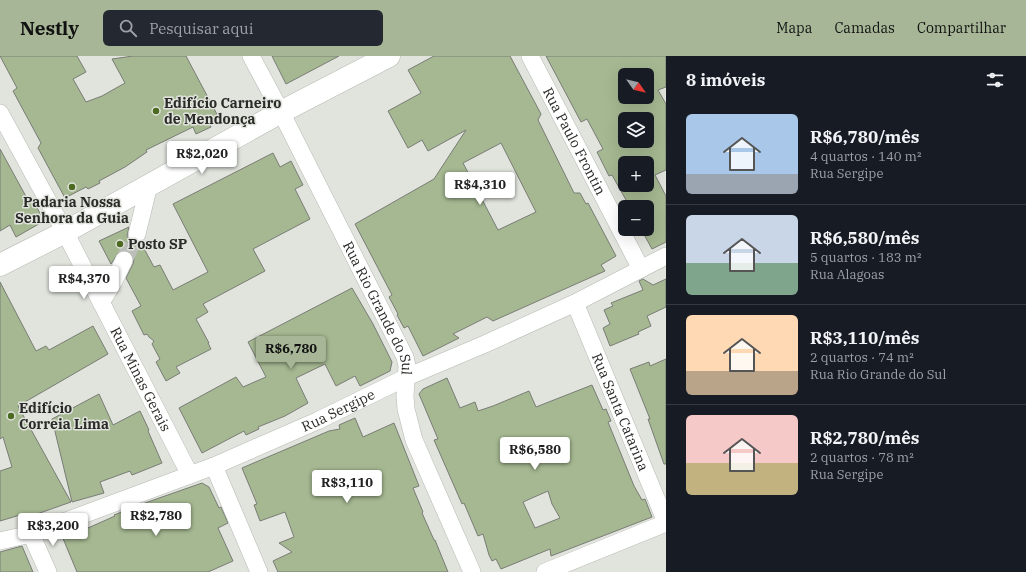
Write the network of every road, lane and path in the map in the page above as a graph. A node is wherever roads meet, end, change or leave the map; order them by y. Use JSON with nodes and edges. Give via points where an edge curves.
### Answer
{"nodes":[{"id":1,"x":251,"y":56,"type":"edge"},
{"id":2,"x":389,"y":56,"type":"edge"},
{"id":3,"x":530,"y":56,"type":"edge"},
{"id":4,"x":281,"y":112,"type":"junction"},
{"id":5,"x":0,"y":113,"type":"edge"},
{"id":6,"x":149,"y":185,"type":"junction"},
{"id":7,"x":65,"y":232,"type":"junction"},
{"id":8,"x":137,"y":234,"type":"tunnel mouth"},
{"id":9,"x":666,"y":256,"type":"edge"},
{"id":10,"x":124,"y":260,"type":"tunnel mouth"},
{"id":11,"x":0,"y":265,"type":"edge"},
{"id":12,"x":641,"y":269,"type":"junction"},
{"id":13,"x":101,"y":303,"type":"junction"},
{"id":14,"x":575,"y":303,"type":"junction"},
{"id":15,"x":407,"y":377,"type":"junction"},
{"id":16,"x":214,"y":466,"type":"junction"},
{"id":17,"x":190,"y":475,"type":"junction"},
{"id":18,"x":666,"y":522,"type":"edge"},
{"id":19,"x":31,"y":534,"type":"junction"},
{"id":20,"x":0,"y":541,"type":"edge"},
{"id":21,"x":48,"y":572,"type":"edge"},
{"id":22,"x":259,"y":572,"type":"edge"},
{"id":23,"x":472,"y":572,"type":"edge"},
{"id":24,"x":545,"y":572,"type":"edge"}],
"edges":[{"from":1,"to":4,"type":"street","name":"Rua Rio Grande do Sul"},
{"from":2,"to":4,"type":"main road"},
{"from":3,"to":12,"type":"street","name":"Rua Paulo Frontin"},
{"from":4,"to":6,"type":"main road"},
{"from":4,"to":15,"type":"street","name":"Rua Rio Grande do Sul","via":[[405,357]]},
{"from":5,"to":7,"type":"street","name":"Rua Minas Gerais"},
{"from":6,"to":7,"type":"main road"},
{"from":6,"to":8,"type":"street"},
{"from":7,"to":11,"type":"main road"},
{"from":7,"to":13,"type":"street","name":"Rua Minas Gerais"},
{"from":9,"to":12,"type":"street","name":"Rua Sergipe"},
{"from":10,"to":13,"type":"street"},
{"from":12,"to":14,"type":"street","name":"Rua Sergipe"},
{"from":13,"to":17,"type":"street","name":"Rua Minas Gerais"},
{"from":14,"to":15,"type":"street","name":"Rua Sergipe"},
{"from":14,"to":18,"type":"street","name":"Rua Santa Catarina"},
{"from":15,"to":16,"type":"street","name":"Rua Sergipe","via":[[317,421]]},
{"from":15,"to":23,"type":"street","name":"Rua Rio Grande do Sul","via":[[406,409],[414,440]]},
{"from":16,"to":17,"type":"street","name":"Rua Sergipe"},
{"from":16,"to":22,"type":"street"},
{"from":17,"to":19,"type":"street","name":"Rua Sergipe"},
{"from":18,"to":24,"type":"street"},
{"from":19,"to":20,"type":"street","name":"Rua Sergipe"},
{"from":19,"to":21,"type":"street"}]}
